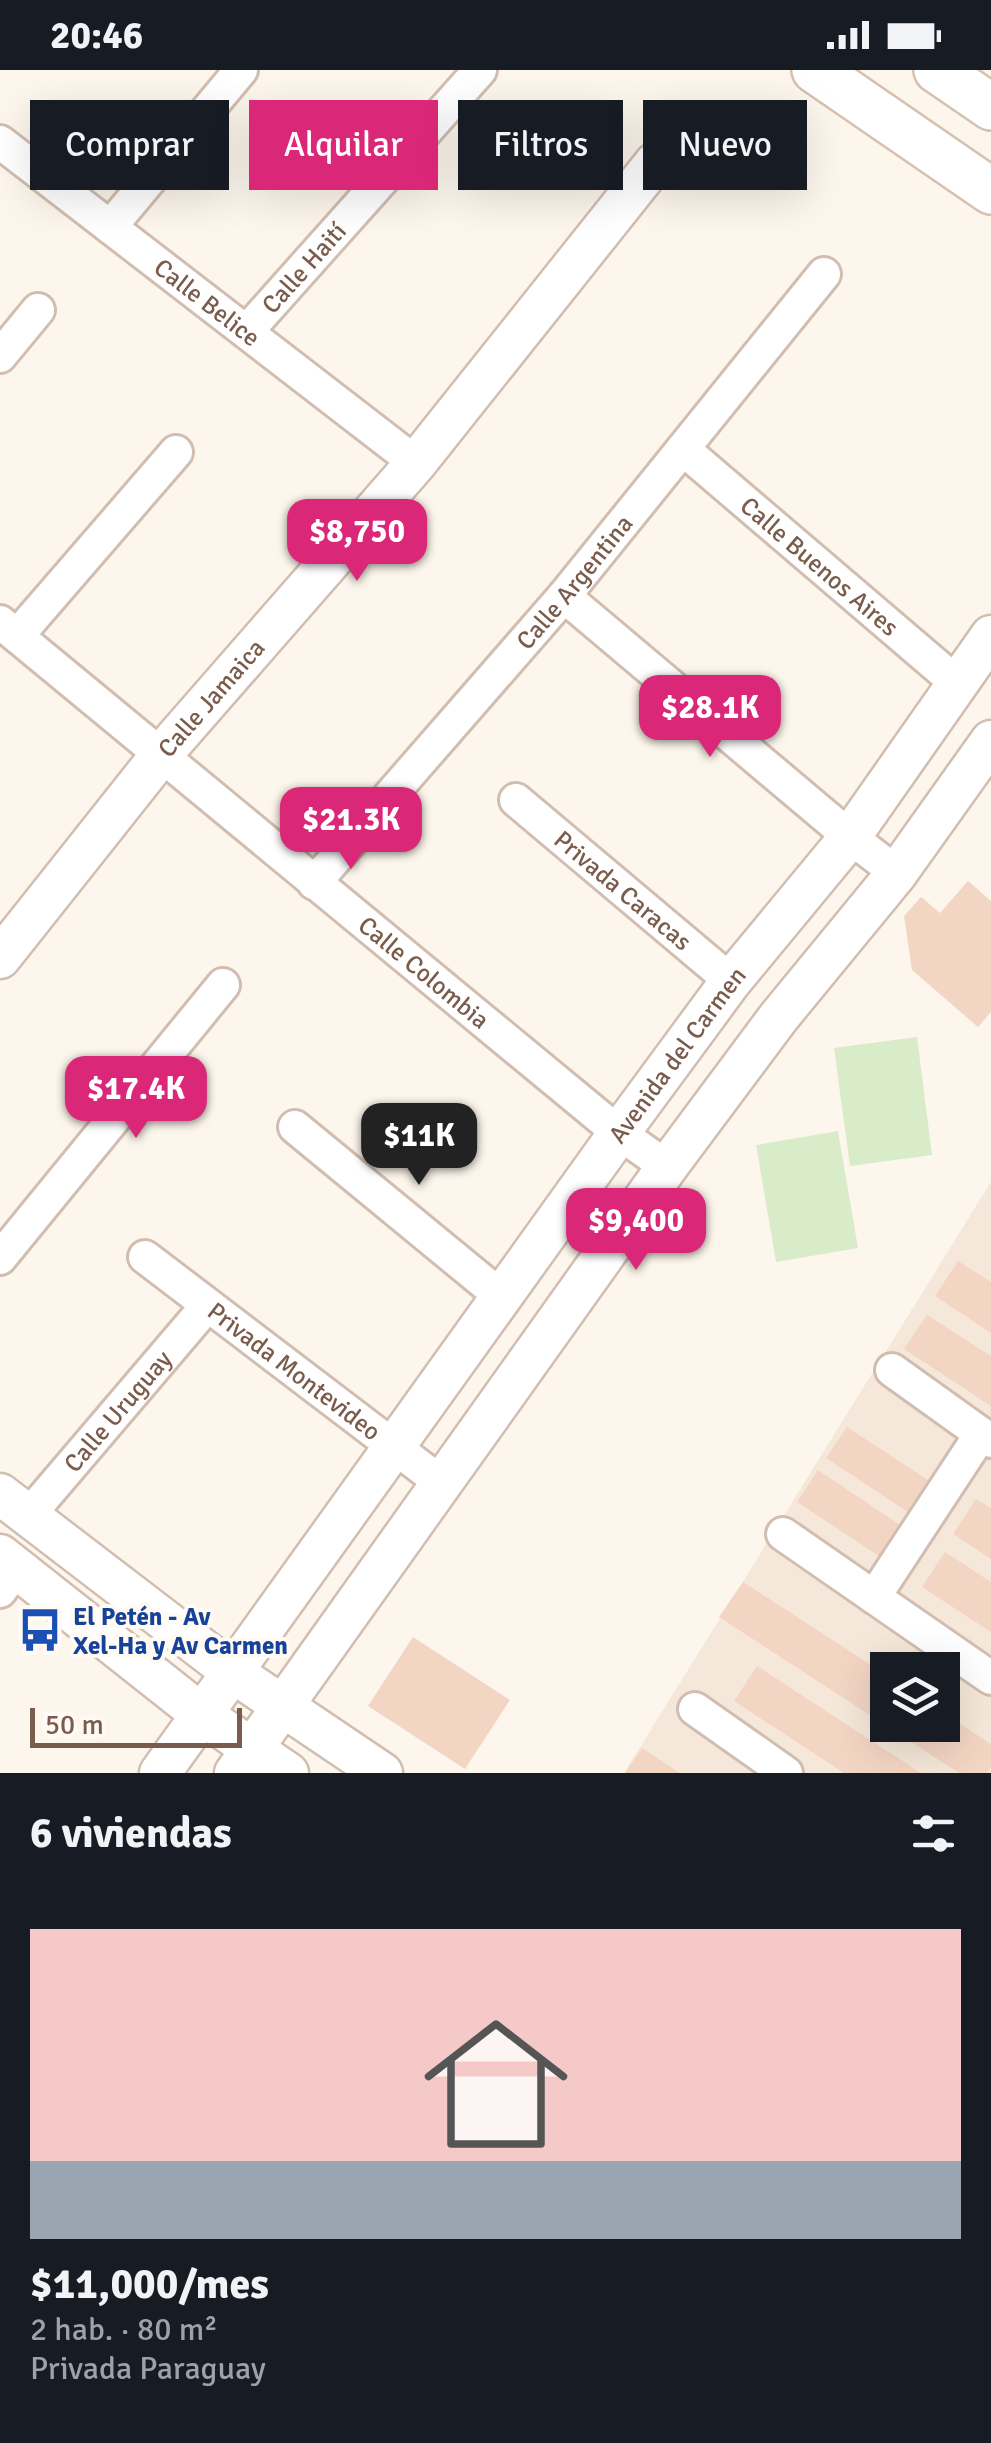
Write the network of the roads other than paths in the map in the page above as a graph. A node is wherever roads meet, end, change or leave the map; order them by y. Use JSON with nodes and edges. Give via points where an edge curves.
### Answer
{"nodes":[{"id":1,"x":241,"y":70,"type":"edge"},
{"id":2,"x":480,"y":70,"type":"edge"},
{"id":3,"x":815,"y":70,"type":"edge"},
{"id":4,"x":937,"y":70,"type":"edge"},
{"id":5,"x":991,"y":107,"type":"edge"},
{"id":6,"x":0,"y":142,"type":"edge"},
{"id":7,"x":643,"y":177,"type":"edge"},
{"id":8,"x":991,"y":191,"type":"edge"},
{"id":9,"x":110,"y":227,"type":"junction"},
{"id":10,"x":824,"y":274,"type":"dead end"},
{"id":11,"x":38,"y":310,"type":"dead end"},
{"id":12,"x":247,"y":331,"type":"junction"},
{"id":13,"x":0,"y":356,"type":"edge"},
{"id":14,"x":683,"y":449,"type":"junction"},
{"id":15,"x":176,"y":452,"type":"dead end"},
{"id":16,"x":416,"y":464,"type":"junction"},
{"id":17,"x":564,"y":596,"type":"junction"},
{"id":18,"x":8,"y":629,"type":"edge"},
{"id":19,"x":991,"y":636,"type":"edge"},
{"id":20,"x":958,"y":684,"type":"junction"},
{"id":21,"x":991,"y":740,"type":"edge"},
{"id":22,"x":161,"y":755,"type":"junction"},
{"id":23,"x":516,"y":800,"type":"dead end"},
{"id":24,"x":850,"y":837,"type":"junction"},
{"id":25,"x":897,"y":873,"type":"junction"},
{"id":26,"x":314,"y":883,"type":"junction"},
{"id":27,"x":0,"y":958,"type":"edge"},
{"id":28,"x":730,"y":981,"type":"junction"},
{"id":29,"x":223,"y":984,"type":"dead end"},
{"id":30,"x":295,"y":1127,"type":"dead end"},
{"id":31,"x":618,"y":1133,"type":"junction"},
{"id":32,"x":668,"y":1167,"type":"junction"},
{"id":33,"x":144,"y":1257,"type":"dead end"},
{"id":34,"x":0,"y":1258,"type":"edge"},
{"id":35,"x":503,"y":1298,"type":"junction"},
{"id":36,"x":206,"y":1307,"type":"junction"},
{"id":37,"x":892,"y":1370,"type":"dead end"},
{"id":38,"x":986,"y":1438,"type":"edge"},
{"id":39,"x":395,"y":1450,"type":"junction"},
{"id":40,"x":443,"y":1484,"type":"junction"},
{"id":41,"x":14,"y":1505,"type":"edge"},
{"id":42,"x":784,"y":1534,"type":"dead end"},
{"id":43,"x":6,"y":1572,"type":"edge"},
{"id":44,"x":874,"y":1597,"type":"junction"},
{"id":45,"x":231,"y":1672,"type":"junction"},
{"id":46,"x":991,"y":1678,"type":"edge"},
{"id":47,"x":283,"y":1706,"type":"junction"},
{"id":48,"x":694,"y":1709,"type":"dead end"},
{"id":49,"x":201,"y":1714,"type":"junction"},
{"id":50,"x":244,"y":1761,"type":"edge"},
{"id":51,"x":160,"y":1773,"type":"edge"},
{"id":52,"x":288,"y":1773,"type":"edge"},
{"id":53,"x":382,"y":1773,"type":"edge"},
{"id":54,"x":786,"y":1773,"type":"edge"}],
"edges":[{"from":1,"to":9,"type":"street"},
{"from":2,"to":12,"type":"street","name":"Calle Haití"},
{"from":3,"to":8,"type":"main road"},
{"from":4,"to":5,"type":"main road"},
{"from":6,"to":9,"type":"street","name":"Calle Belice"},
{"from":7,"to":16,"type":"street","name":"Calle Jamaica"},
{"from":9,"to":12,"type":"street","name":"Calle Belice"},
{"from":10,"to":14,"type":"street","name":"Calle Argentina"},
{"from":11,"to":13,"type":"street"},
{"from":12,"to":16,"type":"street","name":"Calle Belice"},
{"from":14,"to":17,"type":"street","name":"Calle Argentina"},
{"from":14,"to":20,"type":"street","name":"Calle Buenos Aires"},
{"from":15,"to":18,"type":"street"},
{"from":16,"to":22,"type":"street","name":"Calle Jamaica"},
{"from":17,"to":24,"type":"street"},
{"from":17,"to":26,"type":"street","name":"Calle Argentina"},
{"from":18,"to":22,"type":"street","name":"Calle Colombia"},
{"from":19,"to":20,"type":"street","name":"Avenida del Carmen"},
{"from":20,"to":24,"type":"street","name":"Avenida del Carmen"},
{"from":21,"to":25,"type":"street"},
{"from":22,"to":26,"type":"street","name":"Calle Colombia"},
{"from":22,"to":27,"type":"street","name":"Calle Jamaica"},
{"from":23,"to":28,"type":"street","name":"Privada Caracas"},
{"from":24,"to":25,"type":"street"},
{"from":24,"to":28,"type":"street","name":"Avenida del Carmen"},
{"from":25,"to":32,"type":"street"},
{"from":26,"to":31,"type":"street","name":"Calle Colombia"},
{"from":28,"to":31,"type":"street","name":"Avenida del Carmen"},
{"from":29,"to":34,"type":"street"},
{"from":30,"to":35,"type":"street"},
{"from":31,"to":32,"type":"street","name":"Calle Colombia"},
{"from":31,"to":35,"type":"street","name":"Avenida del Carmen"},
{"from":32,"to":40,"type":"street"},
{"from":33,"to":36,"type":"street","name":"Privada Montevideo"},
{"from":35,"to":39,"type":"street","name":"Avenida del Carmen"},
{"from":36,"to":39,"type":"street","name":"Privada Montevideo"},
{"from":36,"to":41,"type":"street","name":"Calle Uruguay"},
{"from":37,"to":38,"type":"street"},
{"from":38,"to":44,"type":"street"},
{"from":39,"to":40,"type":"street","name":"Privada Montevideo"},
{"from":39,"to":45,"type":"street","name":"Avenida del Carmen"},
{"from":40,"to":47,"type":"street"},
{"from":41,"to":45,"type":"street"},
{"from":42,"to":44,"type":"street"},
{"from":43,"to":49,"type":"street"},
{"from":44,"to":46,"type":"street"},
{"from":45,"to":47,"type":"street"},
{"from":45,"to":49,"type":"street","name":"Avenida del Carmen"},
{"from":47,"to":50,"type":"street"},
{"from":47,"to":53,"type":"street"},
{"from":48,"to":54,"type":"street"},
{"from":49,"to":50,"type":"street"},
{"from":49,"to":51,"type":"street","name":"Avenida del Carmen"},
{"from":50,"to":52,"type":"street"}]}
